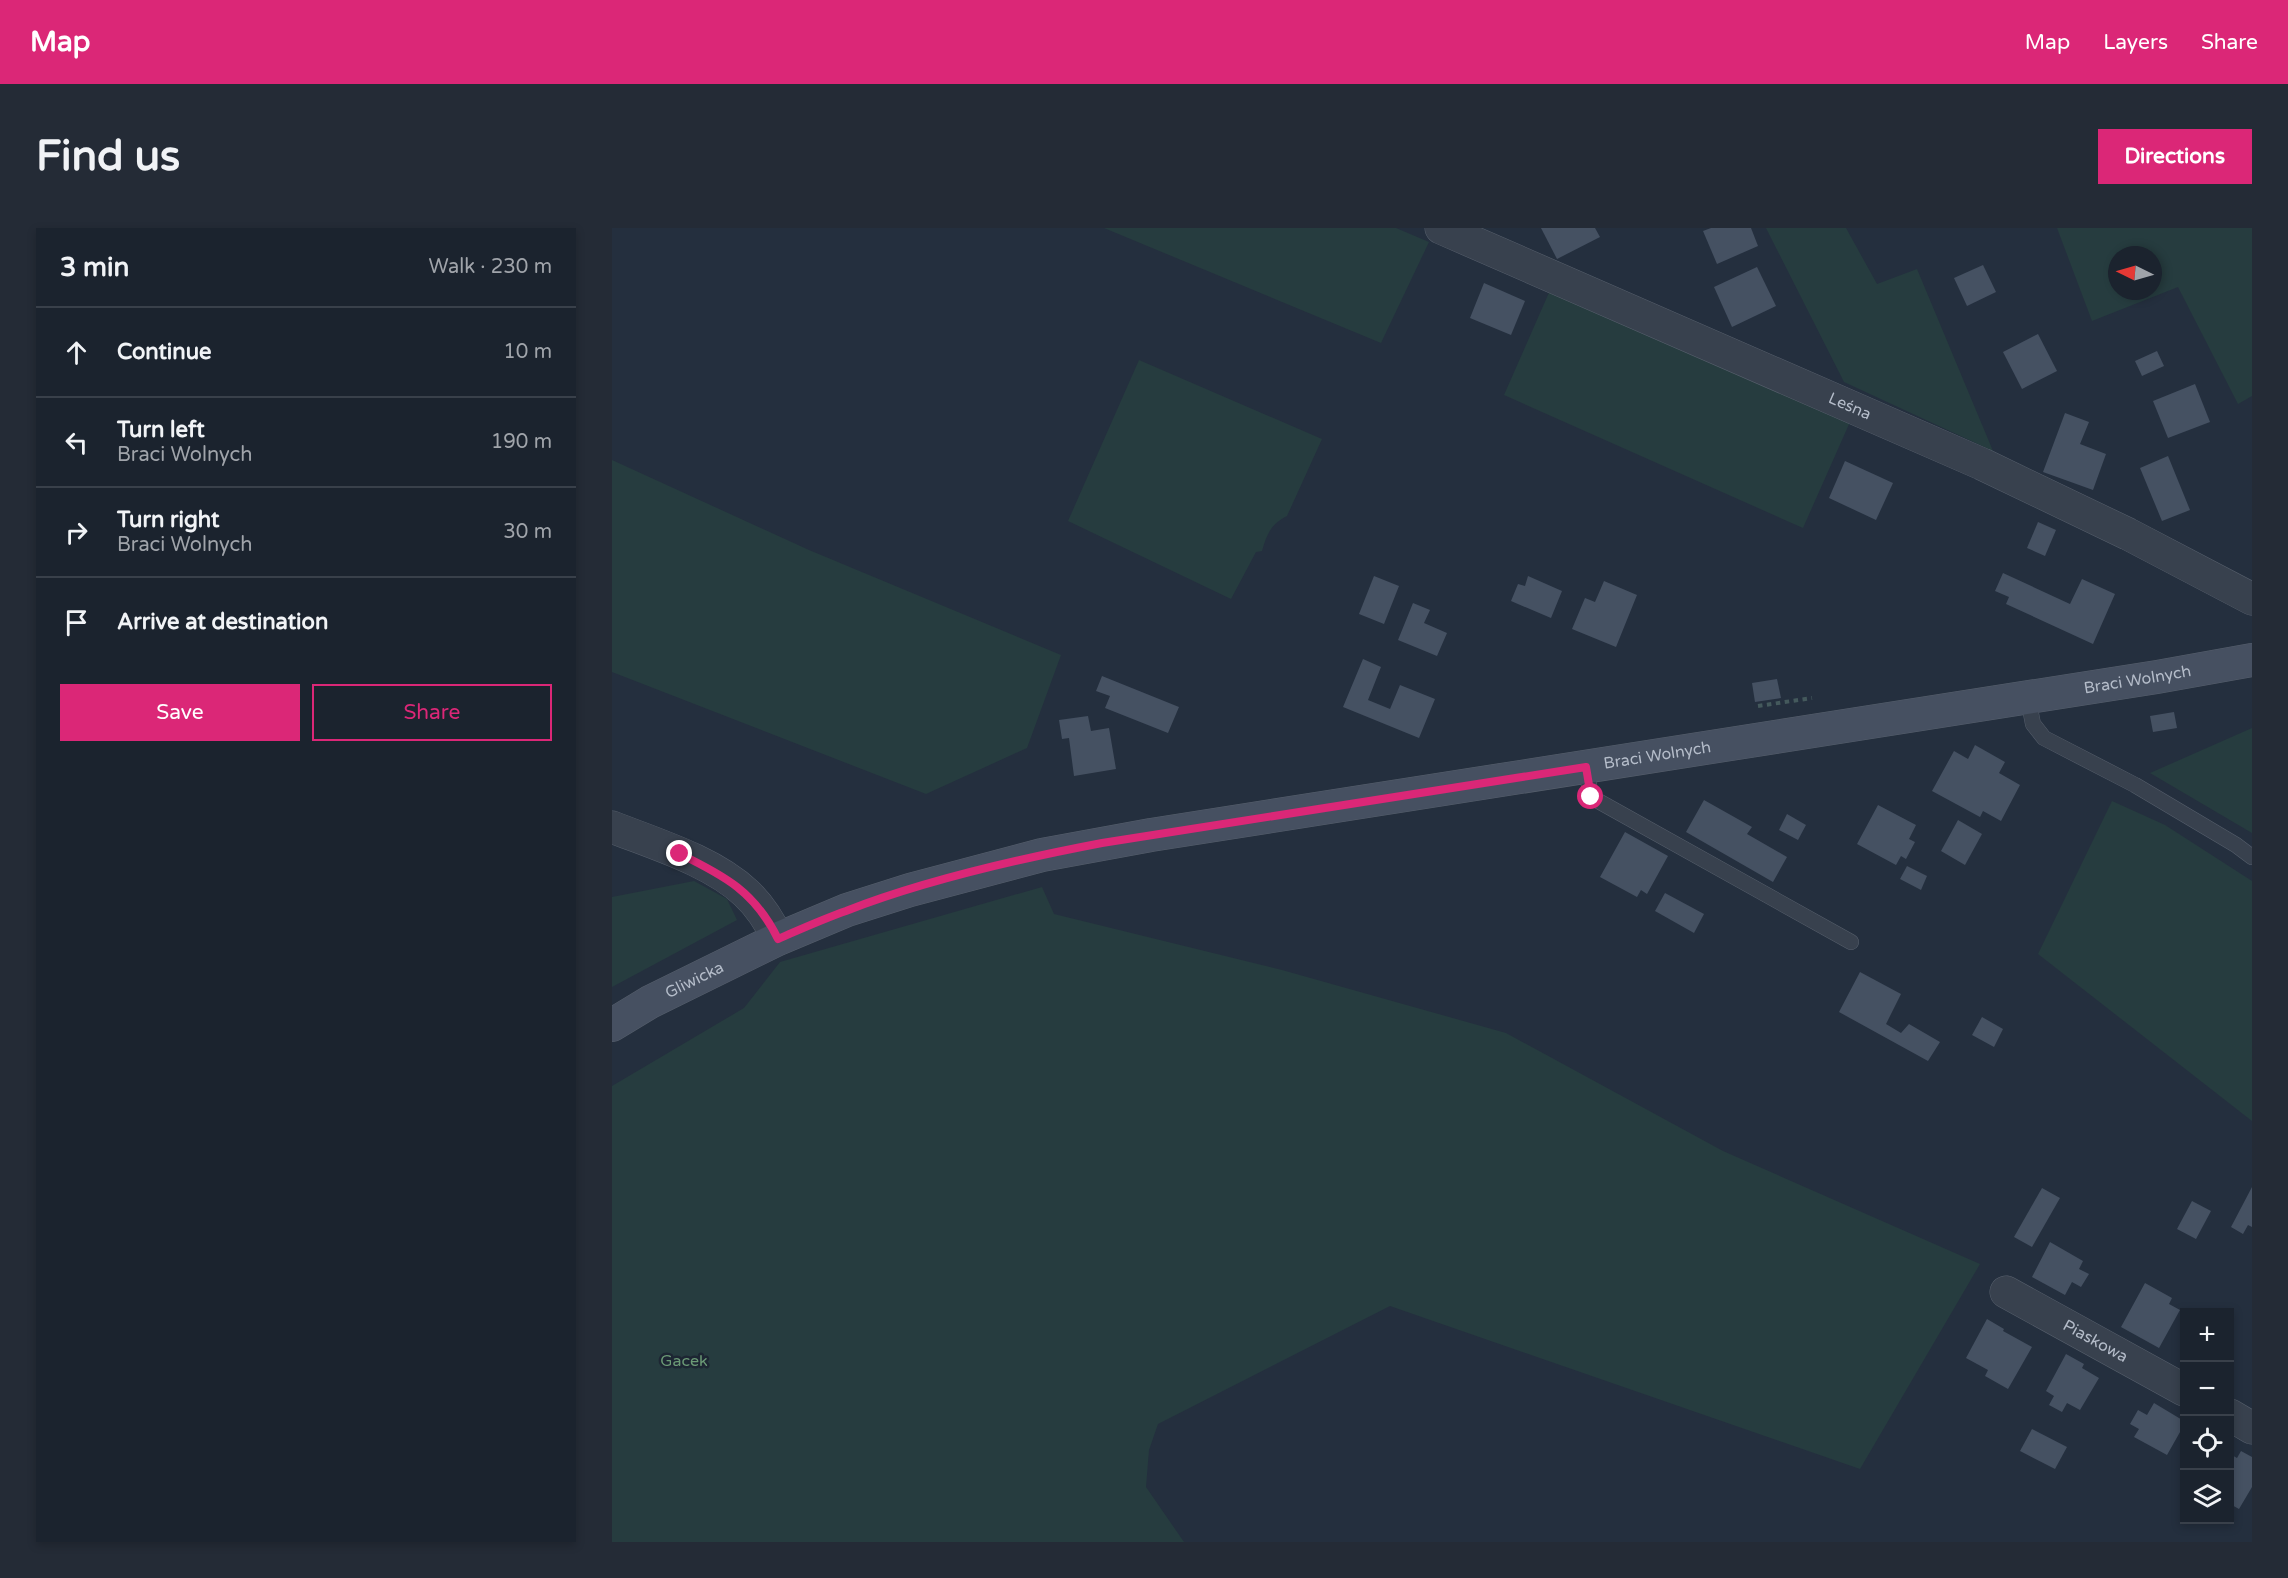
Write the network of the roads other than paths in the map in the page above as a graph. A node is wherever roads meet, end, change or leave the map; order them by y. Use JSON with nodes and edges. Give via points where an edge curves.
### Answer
{"nodes":[{"id":1,"x":1441,"y":228,"type":"edge"},
{"id":2,"x":2252,"y":599,"type":"edge"},
{"id":3,"x":2252,"y":660,"type":"edge"},
{"id":4,"x":2028,"y":698,"type":"junction"},
{"id":5,"x":1586,"y":767,"type":"junction"},
{"id":6,"x":612,"y":827,"type":"edge"},
{"id":7,"x":2252,"y":857,"type":"edge"},
{"id":8,"x":778,"y":939,"type":"junction"},
{"id":9,"x":1851,"y":942,"type":"dead end"},
{"id":10,"x":612,"y":1025,"type":"edge"},
{"id":11,"x":2006,"y":1292,"type":"dead end"},
{"id":12,"x":2180,"y":1388,"type":"edge"},
{"id":13,"x":2231,"y":1416,"type":"edge"},
{"id":14,"x":2252,"y":1428,"type":"edge"}],
"edges":[{"from":1,"to":2,"type":"street","name":"Leśna","via":[[1982,464]]},
{"from":3,"to":4,"type":"main road","name":"Braci Wolnych"},
{"from":4,"to":5,"type":"main road","name":"Braci Wolnych"},
{"from":4,"to":7,"type":"lane","via":[[2032,724],[2044,738],[2135,785]]},
{"from":5,"to":8,"type":"main road","name":"Braci Wolnych","via":[[1042,855],[847,910]]},
{"from":5,"to":9,"type":"lane","via":[[1591,797]]},
{"from":6,"to":8,"type":"street","via":[[718,873],[746,892]]},
{"from":8,"to":10,"type":"main road","name":"Gliwicka"},
{"from":11,"to":12,"type":"street","name":"Piaskowa"},
{"from":13,"to":14,"type":"street"}]}
